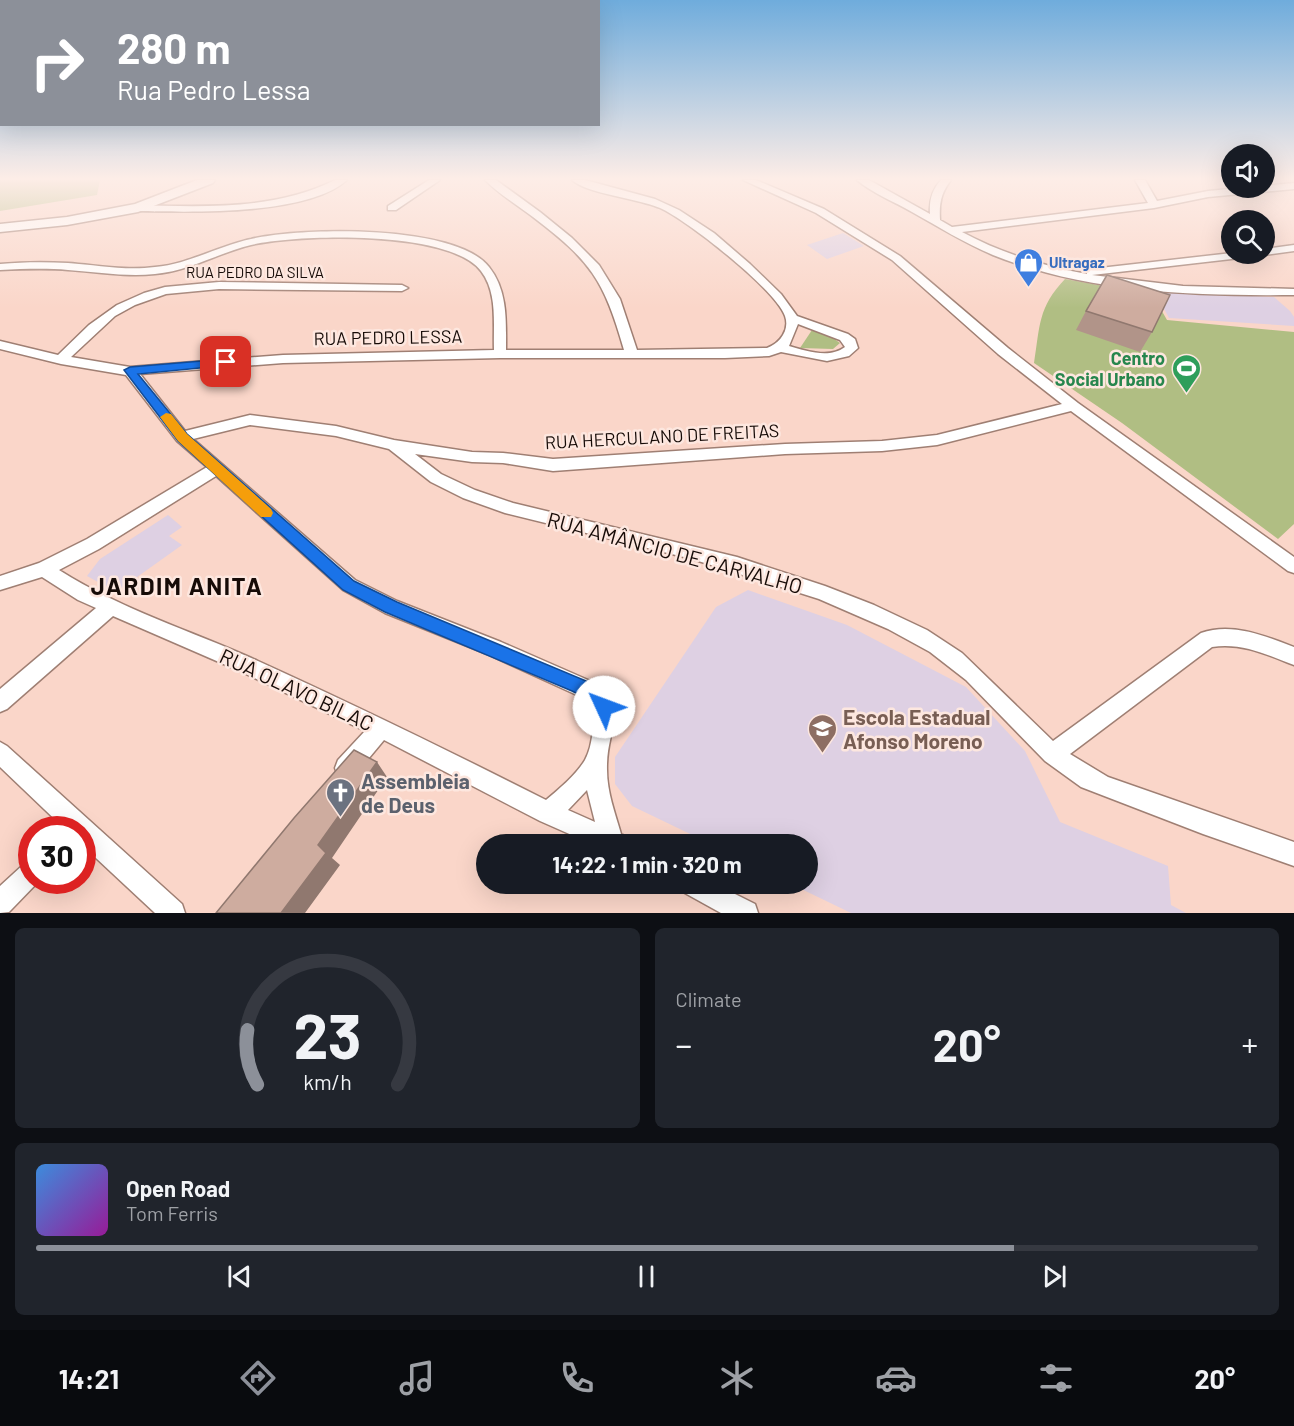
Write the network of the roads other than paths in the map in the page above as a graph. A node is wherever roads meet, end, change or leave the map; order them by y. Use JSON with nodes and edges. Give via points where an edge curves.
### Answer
{"nodes":[{"id":1,"x":52,"y":223,"type":"edge"},
{"id":2,"x":544,"y":223,"type":"edge"},
{"id":3,"x":691,"y":223,"type":"edge"},
{"id":4,"x":838,"y":223,"type":"edge"},
{"id":5,"x":938,"y":223,"type":"edge"},
{"id":6,"x":1010,"y":223,"type":"edge"},
{"id":7,"x":0,"y":228,"type":"edge"},
{"id":8,"x":950,"y":230,"type":"junction"},
{"id":9,"x":1294,"y":248,"type":"edge"},
{"id":10,"x":1275,"y":251,"type":"edge"},
{"id":11,"x":1221,"y":257,"type":"edge"},
{"id":12,"x":0,"y":267,"type":"edge"},
{"id":13,"x":1071,"y":275,"type":"junction"},
{"id":14,"x":402,"y":288,"type":"dead end"},
{"id":15,"x":1294,"y":292,"type":"edge"},
{"id":16,"x":792,"y":318,"type":"junction"},
{"id":17,"x":0,"y":345,"type":"edge"},
{"id":18,"x":780,"y":348,"type":"junction"},
{"id":19,"x":500,"y":354,"type":"junction"},
{"id":20,"x":632,"y":355,"type":"junction"},
{"id":21,"x":61,"y":360,"type":"junction"},
{"id":22,"x":130,"y":370,"type":"junction"},
{"id":23,"x":1073,"y":406,"type":"junction"},
{"id":24,"x":182,"y":437,"type":"junction"},
{"id":25,"x":394,"y":445,"type":"junction"},
{"id":26,"x":216,"y":469,"type":"junction"},
{"id":27,"x":1294,"y":566,"type":"edge"},
{"id":28,"x":44,"y":569,"type":"junction"},
{"id":29,"x":0,"y":583,"type":"edge"},
{"id":30,"x":111,"y":607,"type":"junction"},
{"id":31,"x":1294,"y":656,"type":"edge"},
{"id":32,"x":0,"y":702,"type":"edge"},
{"id":33,"x":381,"y":728,"type":"junction"},
{"id":34,"x":0,"y":753,"type":"edge"},
{"id":35,"x":1052,"y":754,"type":"junction"},
{"id":36,"x":596,"y":763,"type":"junction"},
{"id":37,"x":329,"y":787,"type":"edge"},
{"id":38,"x":548,"y":813,"type":"junction"},
{"id":39,"x":66,"y":816,"type":"edge"},
{"id":40,"x":597,"y":834,"type":"edge"},
{"id":41,"x":612,"y":834,"type":"edge"},
{"id":42,"x":96,"y":843,"type":"edge"},
{"id":43,"x":1294,"y":854,"type":"edge"},
{"id":44,"x":18,"y":886,"type":"edge"},
{"id":45,"x":710,"y":894,"type":"edge"},
{"id":46,"x":0,"y":903,"type":"edge"},
{"id":47,"x":173,"y":913,"type":"edge"},
{"id":48,"x":746,"y":913,"type":"edge"}],
"edges":[{"from":1,"to":7,"type":"main road"},
{"from":2,"to":20,"type":"street","via":[[573,245],[604,279],[618,305]]},
{"from":3,"to":16,"type":"street","via":[[778,297]]},
{"from":4,"to":23,"type":"street","via":[[896,258]]},
{"from":5,"to":8,"type":"street"},
{"from":6,"to":8,"type":"street"},
{"from":8,"to":13,"type":"street","via":[[1000,254]]},
{"from":9,"to":10,"type":"street"},
{"from":11,"to":13,"type":"street"},
{"from":12,"to":19,"type":"street","via":[[37,265],[154,272],[230,247],[278,237],[381,237],[434,243],[469,254],[494,282],[499,296]]},
{"from":13,"to":15,"type":"street","via":[[1186,290]]},
{"from":14,"to":21,"type":"street","name":"RUA PEDRO DA SILVA","via":[[172,288],[112,312]]},
{"from":16,"to":18,"type":"street","via":[[792,328]]},
{"from":16,"to":18,"type":"street","via":[[844,337],[852,348],[845,355],[822,357]]},
{"from":17,"to":21,"type":"street","name":"RUA PEDRO LESSA"},
{"from":18,"to":20,"type":"street","name":"RUA PEDRO LESSA","via":[[769,352]]},
{"from":19,"to":20,"type":"street","name":"RUA PEDRO LESSA"},
{"from":19,"to":22,"type":"street","name":"RUA PEDRO LESSA","via":[[283,359]]},
{"from":21,"to":22,"type":"street","name":"RUA PEDRO LESSA"},
{"from":22,"to":24,"type":"street"},
{"from":23,"to":25,"type":"street","name":"RUA HERCULANO DE FREITAS","via":[[937,440],[893,445],[553,465]]},
{"from":23,"to":27,"type":"street"},
{"from":24,"to":25,"type":"street","name":"RUA HERCULANO DE FREITAS","via":[[250,420],[336,431]]},
{"from":24,"to":26,"type":"street"},
{"from":25,"to":35,"type":"street","name":"RUA AMÂNCIO DE CARVALHO","via":[[436,478],[511,509],[778,575],[901,626],[960,663]]},
{"from":26,"to":28,"type":"street","via":[[93,544]]},
{"from":26,"to":36,"type":"street","via":[[349,585],[391,607],[597,694],[606,720]]},
{"from":28,"to":29,"type":"street"},
{"from":28,"to":30,"type":"street","name":"RUA OLAVO BILAC"},
{"from":30,"to":32,"type":"street"},
{"from":30,"to":33,"type":"street","name":"RUA OLAVO BILAC"},
{"from":31,"to":35,"type":"street","via":[[1247,639],[1223,635],[1208,639]]},
{"from":33,"to":37,"type":"street"},
{"from":33,"to":38,"type":"street","name":"RUA OLAVO BILAC"},
{"from":34,"to":39,"type":"street"},
{"from":35,"to":43,"type":"street","name":"RUA AMÂNCIO DE CARVALHO","via":[[1071,770],[1102,786]]},
{"from":36,"to":38,"type":"street"},
{"from":36,"to":41,"type":"street","via":[[601,800]]},
{"from":38,"to":40,"type":"street","name":"RUA OLAVO BILAC"},
{"from":42,"to":47,"type":"street"},
{"from":44,"to":46,"type":"street"},
{"from":45,"to":48,"type":"street"}]}
